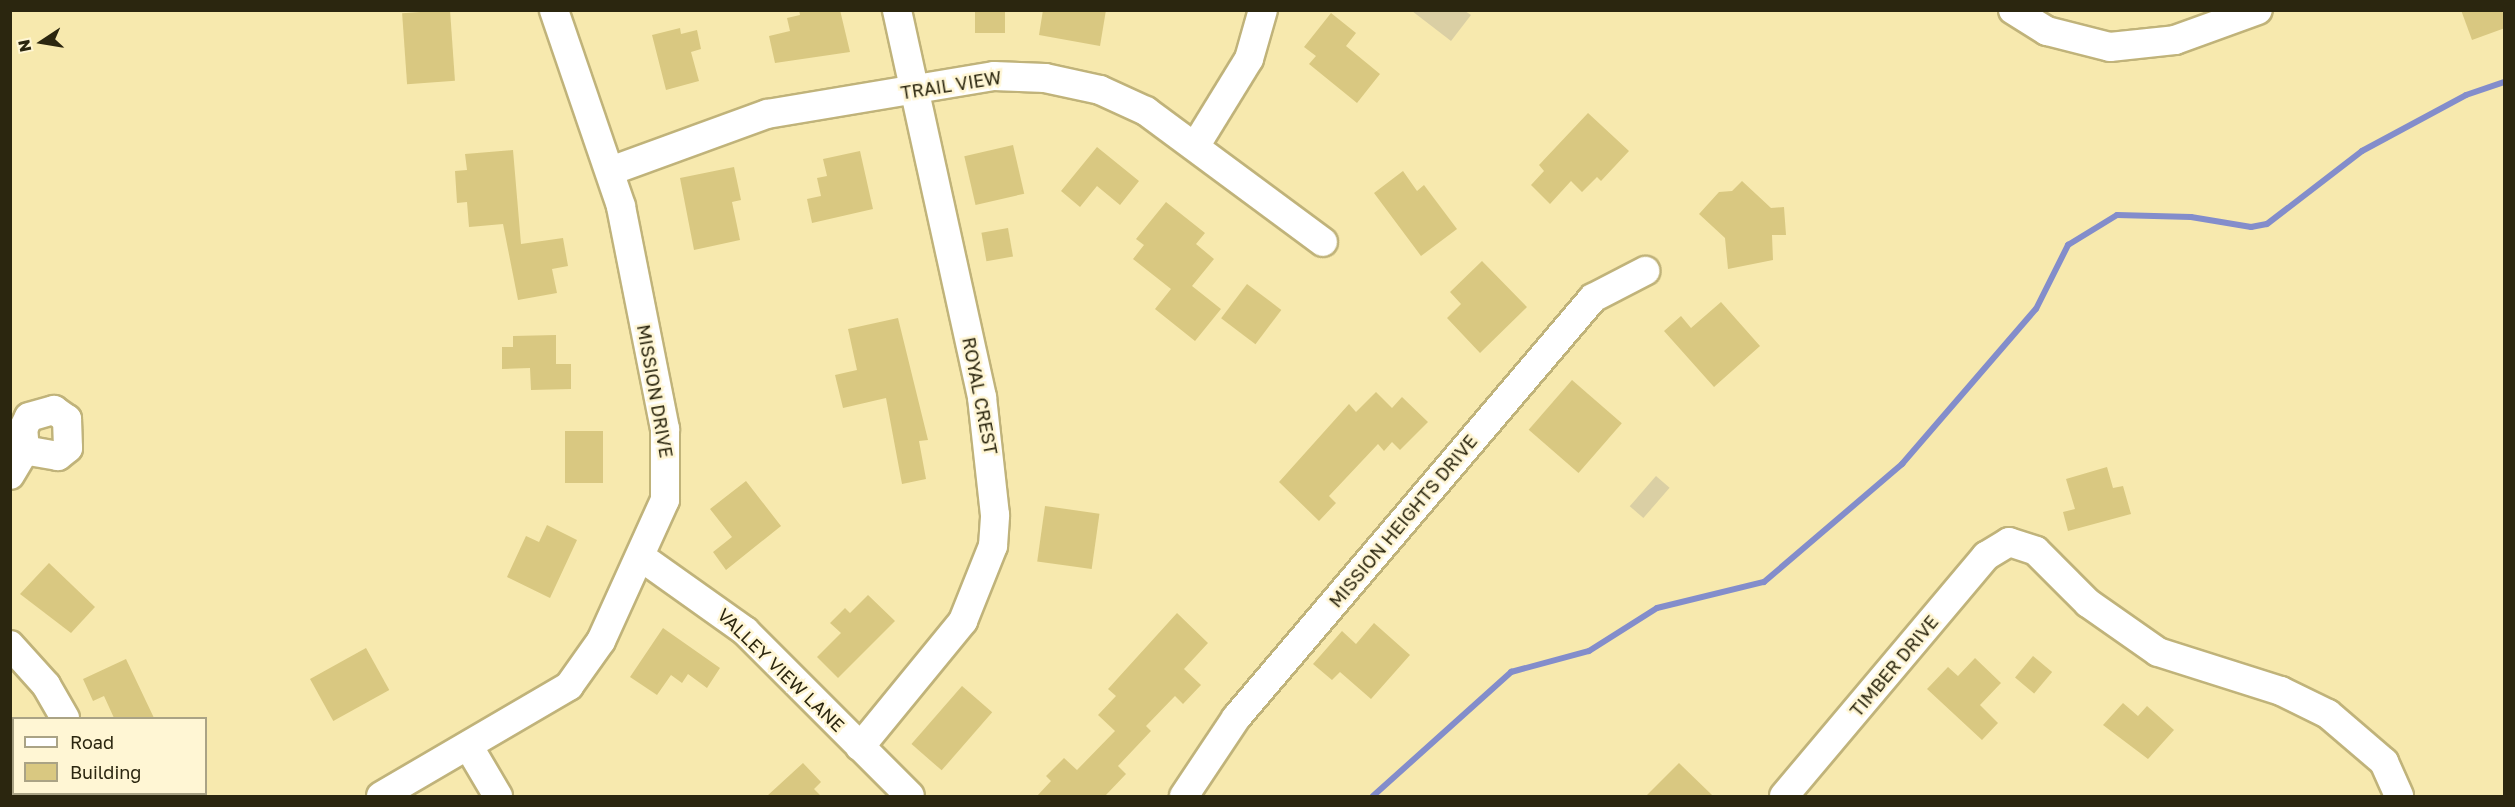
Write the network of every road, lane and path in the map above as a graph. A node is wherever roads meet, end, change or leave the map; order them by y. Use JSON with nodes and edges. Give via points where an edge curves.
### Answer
{"nodes":[{"id":1,"x":554,"y":10,"type":"edge"},
{"id":2,"x":897,"y":10,"type":"edge"},
{"id":3,"x":1263,"y":10,"type":"edge"},
{"id":4,"x":2013,"y":10,"type":"edge"},
{"id":5,"x":2258,"y":10,"type":"edge"},
{"id":6,"x":914,"y":91,"type":"junction"},
{"id":7,"x":1196,"y":145,"type":"junction"},
{"id":8,"x":613,"y":170,"type":"junction"},
{"id":9,"x":1323,"y":242,"type":"dead end"},
{"id":10,"x":1645,"y":272,"type":"dead end"},
{"id":11,"x":25,"y":450,"type":"dead end"},
{"id":12,"x":10,"y":475,"type":"edge"},
{"id":13,"x":641,"y":557,"type":"junction"},
{"id":14,"x":10,"y":645,"type":"edge"},
{"id":15,"x":64,"y":717,"type":"edge"},
{"id":16,"x":469,"y":747,"type":"junction"},
{"id":17,"x":860,"y":747,"type":"junction"},
{"id":18,"x":381,"y":796,"type":"edge"},
{"id":19,"x":498,"y":796,"type":"edge"},
{"id":20,"x":910,"y":796,"type":"edge"},
{"id":21,"x":1184,"y":796,"type":"edge"},
{"id":22,"x":1784,"y":796,"type":"edge"},
{"id":23,"x":2399,"y":796,"type":"edge"}],
"edges":[{"from":1,"to":8,"type":"street","name":"MISSION DRIVE"},
{"from":2,"to":6,"type":"street","name":"ROYAL CREST"},
{"from":3,"to":7,"type":"street","via":[[1250,59]]},
{"from":4,"to":5,"type":"street","via":[[2047,31],[2110,47],[2175,40]]},
{"from":6,"to":7,"type":"street","name":"TRAIL VIEW","via":[[994,75],[1075,83],[1146,111]]},
{"from":6,"to":8,"type":"street","name":"TRAIL VIEW","via":[[748,119]]},
{"from":6,"to":17,"type":"street","name":"ROYAL CREST","via":[[984,408],[995,515],[993,546],[963,621]]},
{"from":7,"to":9,"type":"street","name":"TRAIL VIEW"},
{"from":8,"to":13,"type":"street","name":"MISSION DRIVE","via":[[668,456],[665,500]]},
{"from":10,"to":21,"type":"street","name":"MISSION HEIGHTS DRIVE","via":[[1593,298],[1236,718]]},
{"from":11,"to":12,"type":"street"},
{"from":13,"to":16,"type":"street","name":"MISSION DRIVE","via":[[601,641],[569,686]]},
{"from":13,"to":17,"type":"street","name":"VALLEY VIEW LANE","via":[[745,631]]},
{"from":14,"to":15,"type":"street","via":[[46,685]]},
{"from":16,"to":18,"type":"street","name":"MISSION DRIVE"},
{"from":16,"to":19,"type":"street"},
{"from":17,"to":20,"type":"street","name":"VALLEY VIEW LANE"},
{"from":22,"to":23,"type":"street","name":"TIMBER DRIVE","via":[[1986,556],[2009,543],[2036,551],[2088,603],[2158,652],[2281,691],[2328,714],[2384,762]]}]}
